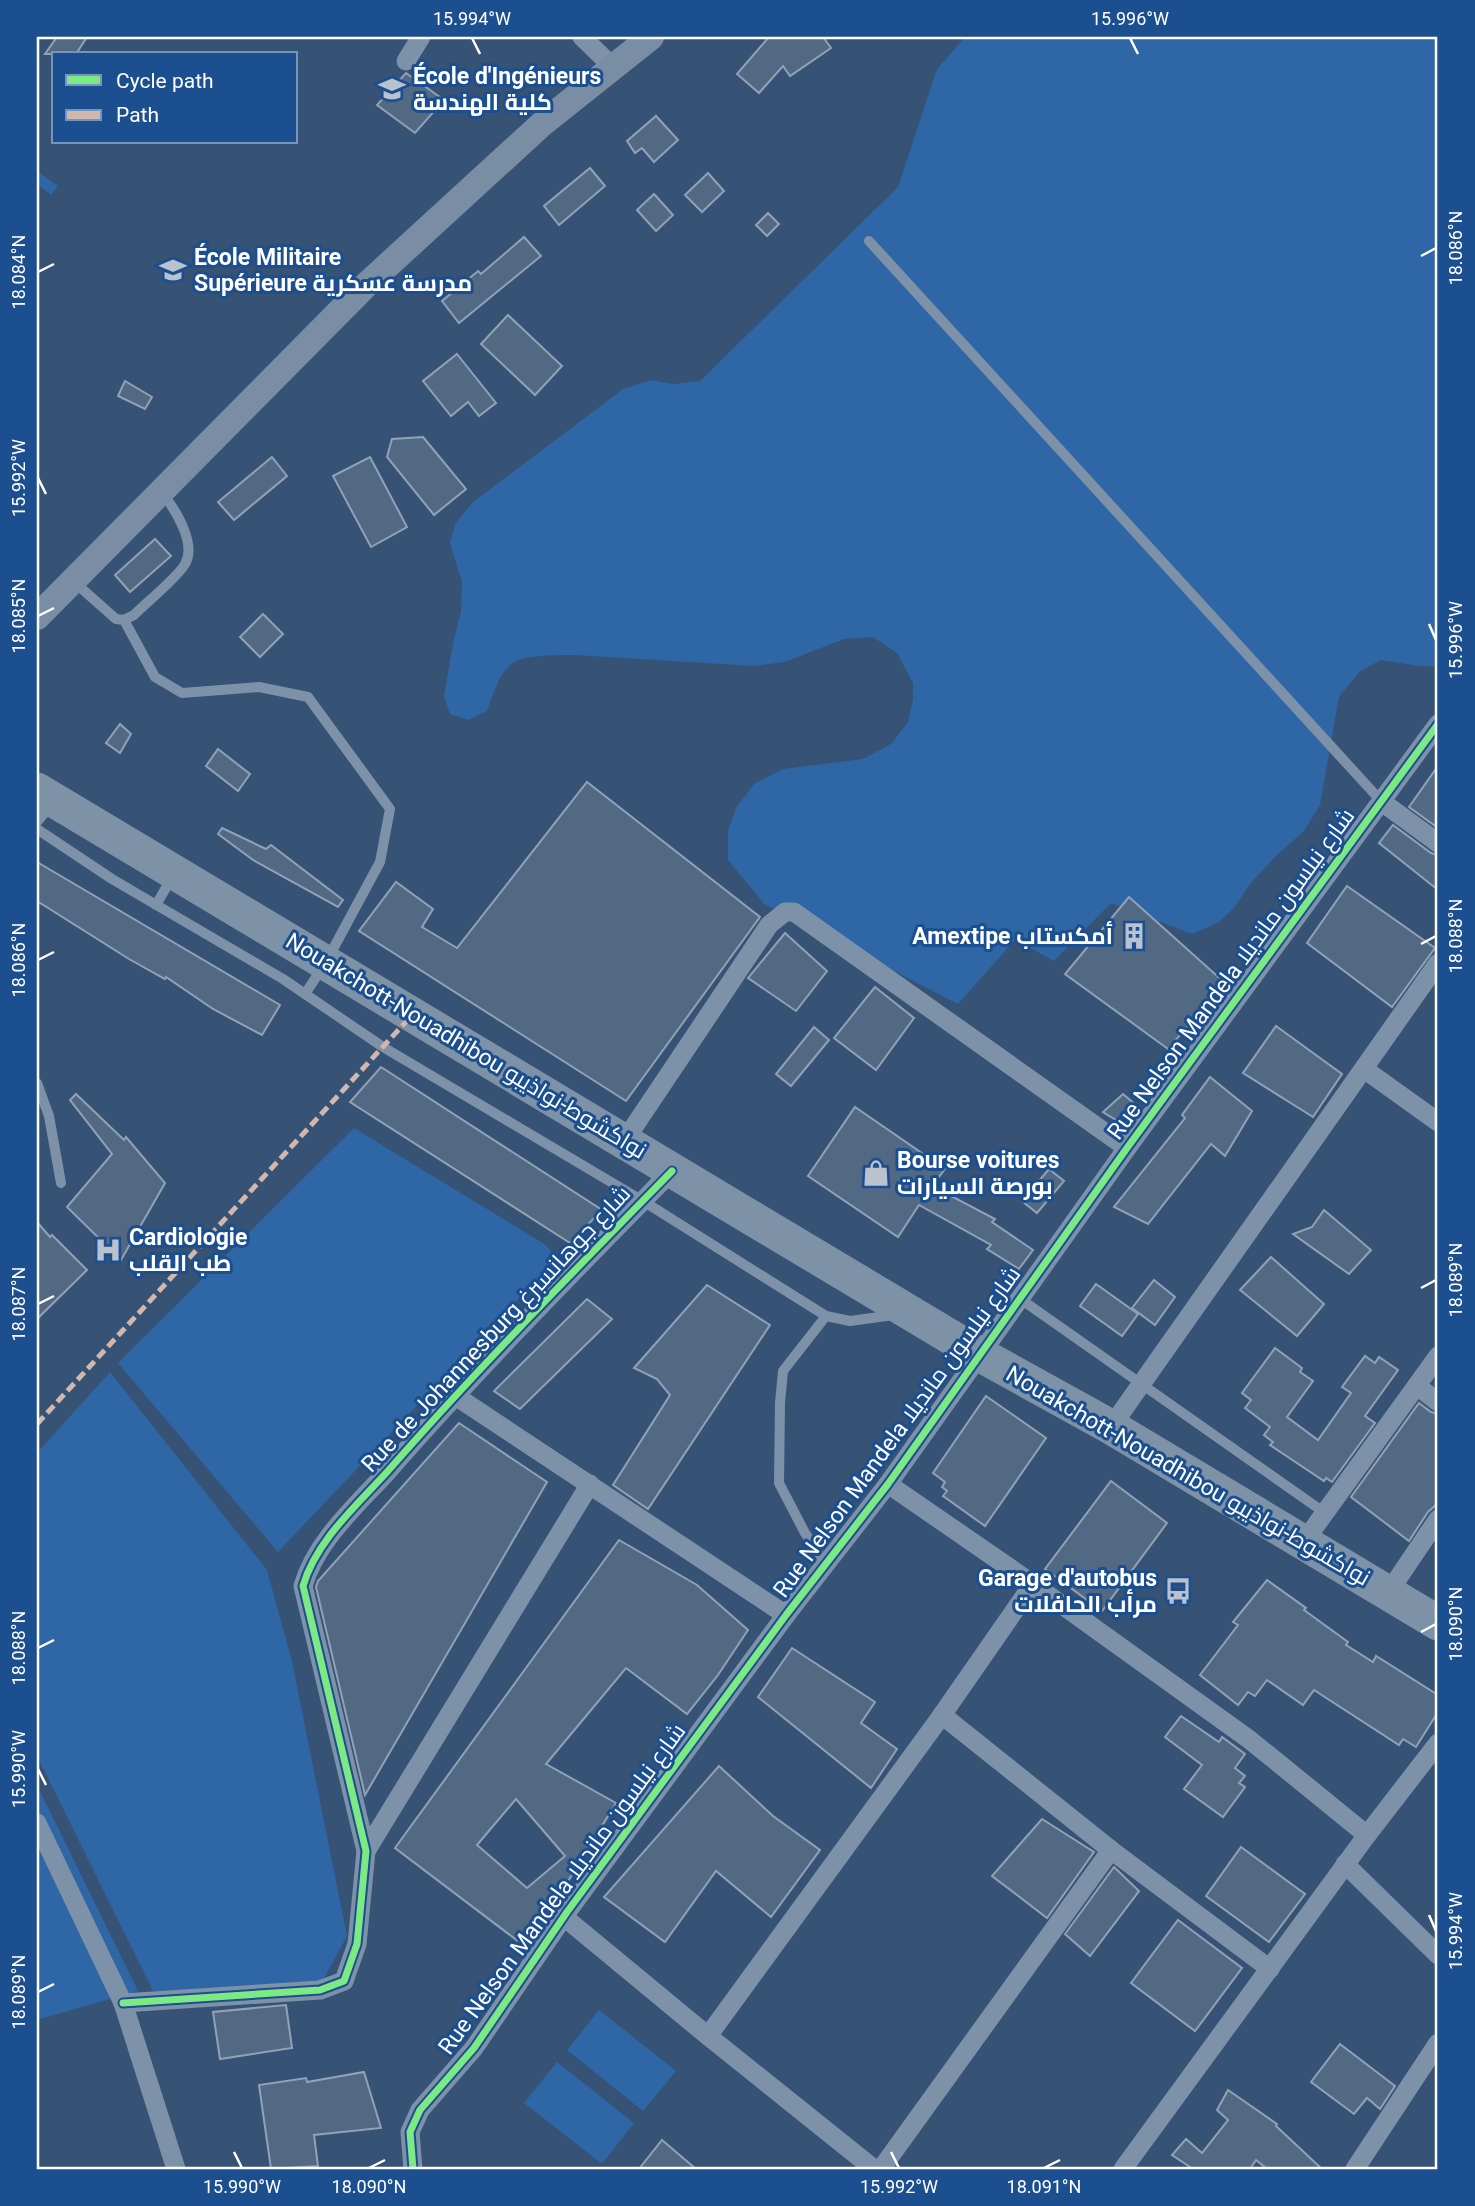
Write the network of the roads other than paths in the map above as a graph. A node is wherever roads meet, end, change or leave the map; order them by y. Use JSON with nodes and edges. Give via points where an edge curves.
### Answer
{"nodes":[{"id":1,"x":421,"y":37,"type":"edge"},
{"id":2,"x":582,"y":37,"type":"edge"},
{"id":3,"x":651,"y":37,"type":"edge"},
{"id":4,"x":406,"y":61,"type":"dead end"},
{"id":5,"x":613,"y":67,"type":"junction"},
{"id":6,"x":869,"y":241,"type":"dead end"},
{"id":7,"x":161,"y":491,"type":"junction"},
{"id":8,"x":73,"y":581,"type":"junction"},
{"id":9,"x":38,"y":616,"type":"edge"},
{"id":10,"x":124,"y":620,"type":"junction"},
{"id":11,"x":1438,"y":724,"type":"edge"},
{"id":12,"x":41,"y":802,"type":"edge"},
{"id":13,"x":1382,"y":802,"type":"junction"},
{"id":14,"x":1438,"y":843,"type":"edge"},
{"id":15,"x":175,"y":872,"type":"junction"},
{"id":16,"x":156,"y":905,"type":"junction"},
{"id":17,"x":326,"y":962,"type":"junction"},
{"id":18,"x":1438,"y":963,"type":"edge"},
{"id":19,"x":304,"y":993,"type":"junction"},
{"id":20,"x":1364,"y":1069,"type":"junction"},
{"id":21,"x":37,"y":1083,"type":"edge"},
{"id":22,"x":1438,"y":1122,"type":"edge"},
{"id":23,"x":625,"y":1140,"type":"junction"},
{"id":24,"x":1127,"y":1148,"type":"junction"},
{"id":25,"x":672,"y":1171,"type":"junction"},
{"id":26,"x":61,"y":1183,"type":"dead end"},
{"id":27,"x":643,"y":1201,"type":"junction"},
{"id":28,"x":1019,"y":1298,"type":"junction"},
{"id":29,"x":911,"y":1313,"type":"junction"},
{"id":30,"x":826,"y":1316,"type":"junction"},
{"id":31,"x":979,"y":1354,"type":"junction"},
{"id":32,"x":1438,"y":1356,"type":"edge"},
{"id":33,"x":1142,"y":1383,"type":"junction"},
{"id":34,"x":1417,"y":1386,"type":"junction"},
{"id":35,"x":454,"y":1395,"type":"junction"},
{"id":36,"x":1438,"y":1402,"type":"edge"},
{"id":37,"x":1111,"y":1427,"type":"junction"},
{"id":38,"x":590,"y":1484,"type":"junction"},
{"id":39,"x":888,"y":1484,"type":"junction"},
{"id":40,"x":1325,"y":1513,"type":"junction"},
{"id":41,"x":1438,"y":1519,"type":"edge"},
{"id":42,"x":1303,"y":1544,"type":"junction"},
{"id":43,"x":826,"y":1564,"type":"junction"},
{"id":44,"x":1033,"y":1584,"type":"junction"},
{"id":45,"x":1388,"y":1593,"type":"junction"},
{"id":46,"x":786,"y":1615,"type":"junction"},
{"id":47,"x":1438,"y":1623,"type":"edge"},
{"id":48,"x":942,"y":1715,"type":"junction"},
{"id":49,"x":1438,"y":1743,"type":"edge"},
{"id":50,"x":37,"y":1823,"type":"edge"},
{"id":51,"x":1367,"y":1835,"type":"junction"},
{"id":52,"x":1111,"y":1850,"type":"junction"},
{"id":53,"x":366,"y":1851,"type":"junction"},
{"id":54,"x":1345,"y":1864,"type":"junction"},
{"id":55,"x":565,"y":1917,"type":"junction"},
{"id":56,"x":1438,"y":1955,"type":"edge"},
{"id":57,"x":1270,"y":1969,"type":"junction"},
{"id":58,"x":123,"y":2003,"type":"junction"},
{"id":59,"x":708,"y":2036,"type":"junction"},
{"id":60,"x":1438,"y":2043,"type":"edge"},
{"id":61,"x":176,"y":2169,"type":"edge"},
{"id":62,"x":413,"y":2169,"type":"edge"},
{"id":63,"x":874,"y":2169,"type":"edge"},
{"id":64,"x":881,"y":2169,"type":"edge"},
{"id":65,"x":1124,"y":2169,"type":"edge"},
{"id":66,"x":1354,"y":2169,"type":"edge"}],
"edges":[{"from":1,"to":4,"type":"street"},
{"from":2,"to":5,"type":"street"},
{"from":3,"to":5,"type":"main road"},
{"from":5,"to":7,"type":"main road","via":[[488,171],[373,278]]},
{"from":6,"to":13,"type":"lane"},
{"from":7,"to":8,"type":"main road"},
{"from":7,"to":10,"type":"lane","via":[[178,513],[188,557],[185,565]]},
{"from":8,"to":9,"type":"main road"},
{"from":8,"to":10,"type":"lane","via":[[116,619]]},
{"from":10,"to":17,"type":"lane","via":[[155,677],[182,692],[259,687],[308,697],[390,809],[380,862]]},
{"from":11,"to":13,"type":"street","name":"Rue Nelson Mandela شارع نيلسون مانديلا"},
{"from":12,"to":15,"type":"highway","name":"Nouakchott-Nouadhibou نواكشوط-نواذيبو"},
{"from":12,"to":16,"type":"lane","via":[[112,879]]},
{"from":13,"to":14,"type":"street"},
{"from":13,"to":24,"type":"street","name":"Rue Nelson Mandela شارع نيلسون مانديلا"},
{"from":15,"to":16,"type":"lane"},
{"from":15,"to":17,"type":"highway","name":"Nouakchott-Nouadhibou نواكشوط-نواذيبو"},
{"from":16,"to":19,"type":"lane"},
{"from":17,"to":19,"type":"lane"},
{"from":17,"to":23,"type":"highway","name":"Nouakchott-Nouadhibou نواكشوط-نواذيبو"},
{"from":18,"to":20,"type":"street"},
{"from":19,"to":27,"type":"lane","via":[[383,1046]]},
{"from":20,"to":22,"type":"street"},
{"from":20,"to":33,"type":"street"},
{"from":21,"to":26,"type":"lane","via":[[49,1116]]},
{"from":23,"to":24,"type":"street","via":[[769,926],[785,912],[794,912]]},
{"from":23,"to":25,"type":"highway","name":"Nouakchott-Nouadhibou نواكشوط-نواذيبو"},
{"from":24,"to":28,"type":"street","name":"Rue Nelson Mandela شارع نيلسون مانديلا"},
{"from":25,"to":27,"type":"street","name":"Rue de Johannesburg شارع جوهانسبرغ"},
{"from":25,"to":29,"type":"highway","name":"Nouakchott-Nouadhibou نواكشوط-نواذيبو"},
{"from":27,"to":30,"type":"lane"},
{"from":27,"to":35,"type":"street","name":"Rue de Johannesburg شارع جوهانسبرغ"},
{"from":28,"to":31,"type":"street","name":"Rue Nelson Mandela شارع نيلسون مانديلا"},
{"from":28,"to":33,"type":"lane"},
{"from":29,"to":30,"type":"lane","via":[[849,1321]]},
{"from":29,"to":31,"type":"highway","name":"Nouakchott-Nouadhibou نواكشوط-نواذيبو"},
{"from":30,"to":43,"type":"lane","via":[[783,1371],[779,1470],[779,1483]]},
{"from":31,"to":37,"type":"highway","name":"Nouakchott-Nouadhibou نواكشوط-نواذيبو"},
{"from":31,"to":39,"type":"street","name":"Rue Nelson Mandela شارع نيلسون مانديلا"},
{"from":32,"to":34,"type":"street"},
{"from":33,"to":37,"type":"street"},
{"from":33,"to":40,"type":"lane"},
{"from":34,"to":36,"type":"street"},
{"from":34,"to":40,"type":"street"},
{"from":35,"to":38,"type":"street"},
{"from":35,"to":53,"type":"street","name":"Rue de Johannesburg شارع جوهانسبرغ","via":[[321,1548],[303,1586]]},
{"from":37,"to":42,"type":"highway","name":"Nouakchott-Nouadhibou نواكشوط-نواذيبو"},
{"from":38,"to":46,"type":"street"},
{"from":38,"to":53,"type":"street"},
{"from":39,"to":43,"type":"street","name":"Rue Nelson Mandela شارع نيلسون مانديلا"},
{"from":39,"to":44,"type":"street"},
{"from":40,"to":42,"type":"street"},
{"from":41,"to":45,"type":"street"},
{"from":42,"to":45,"type":"highway","name":"Nouakchott-Nouadhibou نواكشوط-نواذيبو"},
{"from":43,"to":46,"type":"street","name":"Rue Nelson Mandela شارع نيلسون مانديلا"},
{"from":44,"to":48,"type":"street"},
{"from":44,"to":51,"type":"street","via":[[1250,1740]]},
{"from":45,"to":47,"type":"highway","name":"Nouakchott-Nouadhibou نواكشوط-نواذيبو"},
{"from":46,"to":55,"type":"street","name":"Rue Nelson Mandela شارع نيلسون مانديلا"},
{"from":48,"to":52,"type":"street"},
{"from":48,"to":59,"type":"street"},
{"from":49,"to":51,"type":"street"},
{"from":50,"to":58,"type":"street"},
{"from":51,"to":54,"type":"street"},
{"from":52,"to":57,"type":"street"},
{"from":52,"to":64,"type":"street"},
{"from":53,"to":58,"type":"street","name":"Rue de Johannesburg شارع جوهانسبرغ","via":[[357,1944],[344,1981],[320,1990]]},
{"from":54,"to":56,"type":"street"},
{"from":54,"to":57,"type":"street"},
{"from":55,"to":59,"type":"street"},
{"from":55,"to":62,"type":"street","name":"Rue Nelson Mandela شارع نيلسون مانديلا","via":[[474,2048],[420,2110],[410,2132]]},
{"from":57,"to":65,"type":"street"},
{"from":58,"to":61,"type":"street"},
{"from":59,"to":63,"type":"street"},
{"from":60,"to":66,"type":"street"}]}
